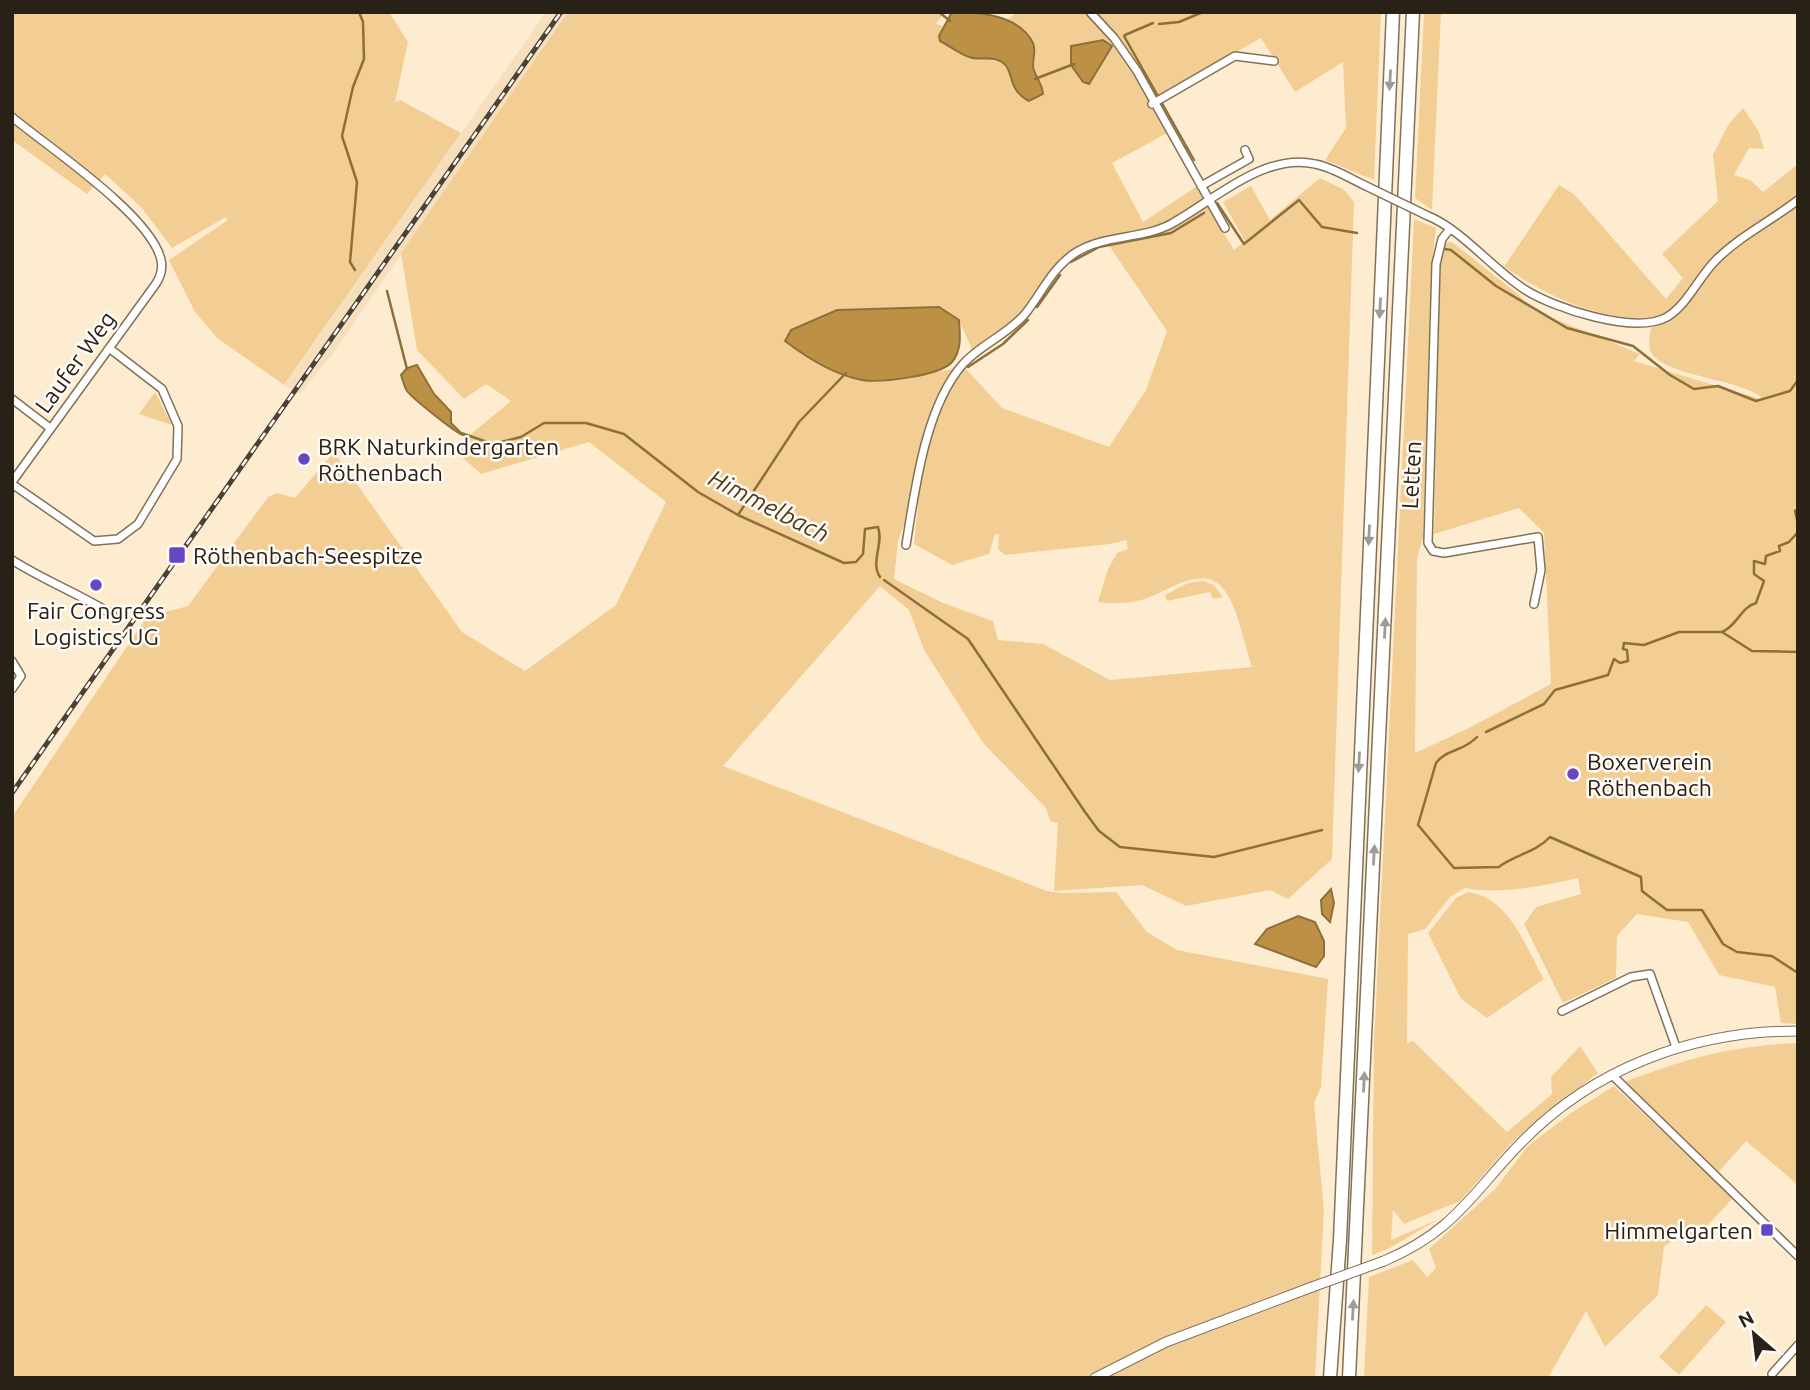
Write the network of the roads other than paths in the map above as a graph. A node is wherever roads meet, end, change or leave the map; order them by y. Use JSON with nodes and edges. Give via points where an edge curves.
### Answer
{"nodes":[{"id":1,"x":1090,"y":12,"type":"edge"},
{"id":2,"x":1393,"y":12,"type":"edge"},
{"id":3,"x":1413,"y":12,"type":"edge"},
{"id":4,"x":1274,"y":61,"type":"dead end"},
{"id":5,"x":1152,"y":104,"type":"junction"},
{"id":6,"x":12,"y":117,"type":"edge"},
{"id":7,"x":1245,"y":150,"type":"dead end"},
{"id":8,"x":1201,"y":186,"type":"junction"},
{"id":9,"x":1798,"y":200,"type":"edge"},
{"id":10,"x":1209,"y":201,"type":"junction"},
{"id":11,"x":1225,"y":229,"type":"dead end"},
{"id":12,"x":1450,"y":229,"type":"junction"},
{"id":13,"x":109,"y":348,"type":"junction"},
{"id":14,"x":12,"y":399,"type":"edge"},
{"id":15,"x":50,"y":428,"type":"junction"},
{"id":16,"x":12,"y":483,"type":"edge"},
{"id":17,"x":906,"y":545,"type":"dead end"},
{"id":18,"x":12,"y":560,"type":"edge"},
{"id":19,"x":1534,"y":604,"type":"dead end"},
{"id":20,"x":113,"y":615,"type":"dead end"},
{"id":21,"x":12,"y":661,"type":"edge"},
{"id":22,"x":12,"y":689,"type":"edge"},
{"id":23,"x":1562,"y":1011,"type":"dead end"},
{"id":24,"x":1798,"y":1031,"type":"edge"},
{"id":25,"x":1676,"y":1047,"type":"junction"},
{"id":26,"x":1612,"y":1075,"type":"junction"},
{"id":27,"x":1798,"y":1256,"type":"edge"},
{"id":28,"x":1798,"y":1345,"type":"edge"},
{"id":29,"x":1772,"y":1374,"type":"dead end"},
{"id":30,"x":1096,"y":1378,"type":"edge"},
{"id":31,"x":1330,"y":1378,"type":"edge"},
{"id":32,"x":1349,"y":1378,"type":"edge"}],
"edges":[{"from":1,"to":5,"type":"street","via":[[1128,57]]},
{"from":2,"to":31,"type":"highway","one_way":true,"via":[[1340,1240]]},
{"from":32,"to":3,"type":"highway","one_way":true},
{"from":4,"to":5,"type":"street","via":[[1236,56]]},
{"from":5,"to":8,"type":"street"},
{"from":6,"to":13,"type":"street","name":"Laufer Weg","via":[[131,214],[153,240],[162,262],[160,277]]},
{"from":7,"to":8,"type":"street","via":[[1249,159]]},
{"from":8,"to":10,"type":"street"},
{"from":9,"to":12,"type":"street","via":[[1714,261],[1680,307],[1643,324],[1587,314],[1527,291]]},
{"from":10,"to":11,"type":"street"},
{"from":10,"to":12,"type":"street","bridge":true,"via":[[1256,173],[1292,163],[1318,164]]},
{"from":10,"to":17,"type":"street","via":[[1163,228],[1100,241],[1076,252],[1049,276],[1014,325],[965,362],[940,404],[915,492]]},
{"from":12,"to":19,"type":"street","name":"Letten","via":[[1442,239],[1436,264],[1428,543],[1444,553],[1538,537],[1541,570]]},
{"from":13,"to":15,"type":"street","name":"Laufer Weg"},
{"from":13,"to":16,"type":"street","via":[[162,389],[178,426],[177,459],[138,524],[118,539],[94,541]]},
{"from":14,"to":15,"type":"street"},
{"from":15,"to":16,"type":"street","name":"Laufer Weg"},
{"from":18,"to":20,"type":"street"},
{"from":21,"to":22,"type":"street","via":[[21,676]]},
{"from":23,"to":25,"type":"street","via":[[1631,977],[1650,974]]},
{"from":24,"to":25,"type":"street","via":[[1732,1035]]},
{"from":25,"to":26,"type":"street"},
{"from":26,"to":27,"type":"street"},
{"from":26,"to":30,"type":"street","bridge":true,"via":[[1545,1120],[1470,1202],[1416,1246],[1166,1342]]},
{"from":28,"to":29,"type":"street"}]}
